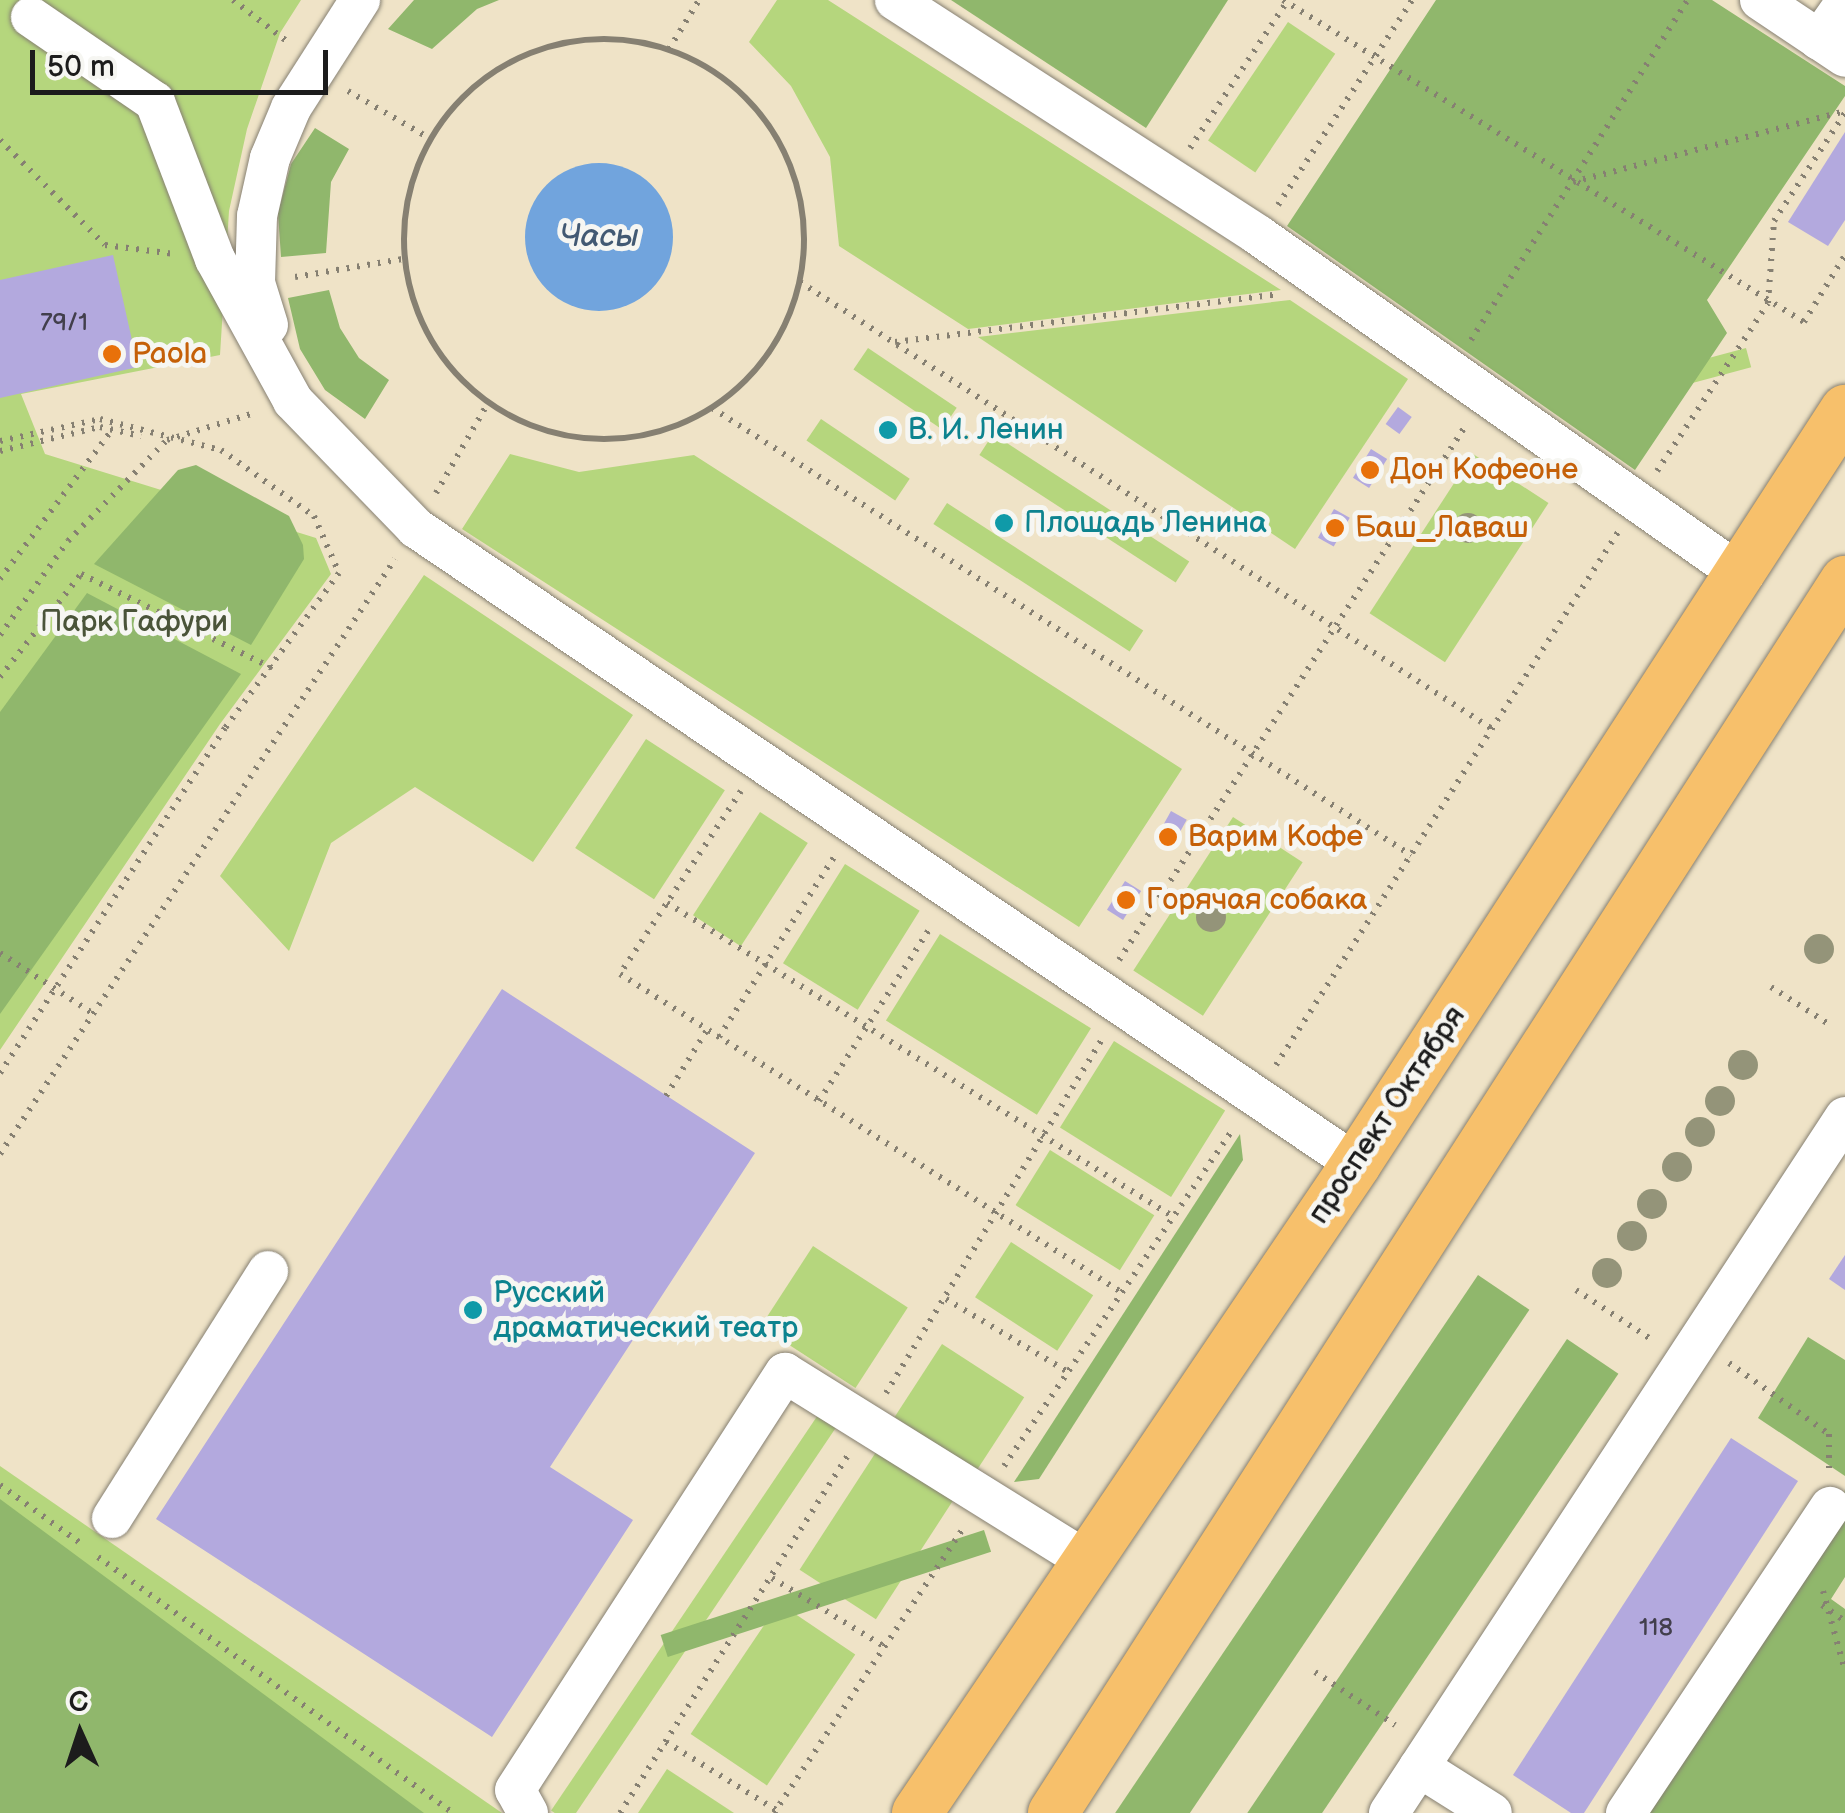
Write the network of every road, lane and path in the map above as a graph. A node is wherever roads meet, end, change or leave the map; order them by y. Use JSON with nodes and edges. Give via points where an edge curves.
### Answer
{"nodes":[{"id":1,"x":360,"y":0,"type":"edge"},
{"id":2,"x":700,"y":0,"type":"edge"},
{"id":3,"x":895,"y":0,"type":"edge"},
{"id":4,"x":1412,"y":0,"type":"edge"},
{"id":5,"x":1688,"y":0,"type":"edge"},
{"id":6,"x":1760,"y":0,"type":"edge"},
{"id":7,"x":1286,"y":1,"type":"edge"},
{"id":8,"x":1845,"y":2,"type":"edge"},
{"id":9,"x":32,"y":16,"type":"dead end"},
{"id":10,"x":1832,"y":48,"type":"edge"},
{"id":11,"x":669,"y":49,"type":"junction"},
{"id":12,"x":1374,"y":57,"type":"junction"},
{"id":13,"x":1845,"y":112,"type":"edge"},
{"id":14,"x":0,"y":140,"type":"edge"},
{"id":15,"x":1170,"y":179,"type":"junction"},
{"id":16,"x":1572,"y":182,"type":"junction"},
{"id":17,"x":1258,"y":235,"type":"junction"},
{"id":18,"x":1845,"y":255,"type":"edge"},
{"id":19,"x":215,"y":259,"type":"junction"},
{"id":20,"x":404,"y":259,"type":"junction"},
{"id":21,"x":800,"y":282,"type":"junction"},
{"id":22,"x":254,"y":283,"type":"junction"},
{"id":23,"x":1334,"y":288,"type":"junction"},
{"id":24,"x":1768,"y":303,"type":"junction"},
{"id":25,"x":894,"y":342,"type":"junction"},
{"id":26,"x":1452,"y":371,"type":"junction"},
{"id":27,"x":1486,"y":395,"type":"junction"},
{"id":28,"x":293,"y":400,"type":"junction"},
{"id":29,"x":488,"y":403,"type":"junction"},
{"id":30,"x":712,"y":408,"type":"junction"},
{"id":31,"x":1845,"y":410,"type":"edge"},
{"id":32,"x":111,"y":431,"type":"junction"},
{"id":33,"x":167,"y":440,"type":"junction"},
{"id":34,"x":0,"y":441,"type":"edge"},
{"id":35,"x":0,"y":450,"type":"edge"},
{"id":36,"x":1638,"y":502,"type":"junction"},
{"id":37,"x":416,"y":528,"type":"junction"},
{"id":38,"x":1743,"y":576,"type":"junction"},
{"id":39,"x":0,"y":579,"type":"edge"},
{"id":40,"x":1845,"y":581,"type":"edge"},
{"id":41,"x":1335,"y":627,"type":"junction"},
{"id":42,"x":0,"y":634,"type":"edge"},
{"id":43,"x":272,"y":668,"type":"junction"},
{"id":44,"x":0,"y":678,"type":"edge"},
{"id":45,"x":1492,"y":729,"type":"junction"},
{"id":46,"x":1254,"y":755,"type":"junction"},
{"id":47,"x":761,"y":761,"type":"junction"},
{"id":48,"x":854,"y":824,"type":"junction"},
{"id":49,"x":1411,"y":855,"type":"junction"},
{"id":50,"x":953,"y":891,"type":"junction"},
{"id":51,"x":667,"y":903,"type":"junction"},
{"id":52,"x":0,"y":953,"type":"edge"},
{"id":53,"x":764,"y":967,"type":"junction"},
{"id":54,"x":1771,"y":987,"type":"dead end"},
{"id":55,"x":54,"y":990,"type":"junction"},
{"id":56,"x":1110,"y":998,"type":"junction"},
{"id":57,"x":92,"y":1013,"type":"junction"},
{"id":58,"x":1827,"y":1023,"type":"dead end"},
{"id":59,"x":865,"y":1028,"type":"junction"},
{"id":60,"x":707,"y":1030,"type":"junction"},
{"id":61,"x":719,"y":1037,"type":"junction"},
{"id":62,"x":0,"y":1073,"type":"edge"},
{"id":63,"x":666,"y":1096,"type":"dead end"},
{"id":64,"x":1256,"y":1096,"type":"junction"},
{"id":65,"x":819,"y":1101,"type":"junction"},
{"id":66,"x":1845,"y":1117,"type":"edge"},
{"id":67,"x":1041,"y":1136,"type":"junction"},
{"id":68,"x":0,"y":1154,"type":"edge"},
{"id":69,"x":1356,"y":1164,"type":"junction"},
{"id":70,"x":997,"y":1214,"type":"junction"},
{"id":71,"x":1172,"y":1216,"type":"junction"},
{"id":72,"x":268,"y":1271,"type":"dead end"},
{"id":73,"x":1576,"y":1290,"type":"dead end"},
{"id":74,"x":1121,"y":1292,"type":"junction"},
{"id":75,"x":946,"y":1298,"type":"junction"},
{"id":76,"x":1656,"y":1342,"type":"dead end"},
{"id":77,"x":1716,"y":1354,"type":"dead end"},
{"id":78,"x":1068,"y":1372,"type":"junction"},
{"id":79,"x":1779,"y":1399,"type":"dead end"},
{"id":80,"x":866,"y":1424,"type":"junction"},
{"id":81,"x":0,"y":1486,"type":"edge"},
{"id":82,"x":983,"y":1498,"type":"junction"},
{"id":83,"x":1830,"y":1506,"type":"dead end"},
{"id":84,"x":112,"y":1518,"type":"dead end"},
{"id":85,"x":1085,"y":1560,"type":"junction"},
{"id":86,"x":772,"y":1578,"type":"junction"},
{"id":87,"x":1822,"y":1605,"type":"dead end"},
{"id":88,"x":1845,"y":1621,"type":"edge"},
{"id":89,"x":884,"y":1647,"type":"junction"},
{"id":90,"x":1316,"y":1672,"type":"dead end"},
{"id":91,"x":1394,"y":1724,"type":"dead end"},
{"id":92,"x":666,"y":1742,"type":"junction"},
{"id":93,"x":1420,"y":1767,"type":"junction"},
{"id":94,"x":776,"y":1812,"type":"edge"},
{"id":95,"x":453,"y":1813,"type":"edge"},
{"id":96,"x":528,"y":1813,"type":"edge"},
{"id":97,"x":620,"y":1813,"type":"edge"},
{"id":98,"x":916,"y":1813,"type":"edge"},
{"id":99,"x":1053,"y":1813,"type":"edge"},
{"id":100,"x":1389,"y":1813,"type":"edge"},
{"id":101,"x":1492,"y":1813,"type":"edge"},
{"id":102,"x":1626,"y":1813,"type":"edge"}],
"edges":[{"from":1,"to":22,"type":"lane","via":[[292,108],[270,158],[257,216]]},
{"from":2,"to":11,"type":"path"},
{"from":3,"to":15,"type":"lane"},
{"from":4,"to":12,"type":"path"},
{"from":5,"to":16,"type":"path"},
{"from":6,"to":10,"type":"lane"},
{"from":7,"to":12,"type":"path"},
{"from":7,"to":15,"type":"path"},
{"from":8,"to":10,"type":"lane"},
{"from":9,"to":19,"type":"lane","via":[[155,102]]},
{"from":11,"to":20,"type":"path","via":[[601,38],[550,48],[474,86],[429,138],[412,176]]},
{"from":11,"to":21,"type":"path","via":[[721,76],[763,116],[791,166],[800,205]]},
{"from":12,"to":16,"type":"path"},
{"from":12,"to":17,"type":"path"},
{"from":13,"to":16,"type":"path"},
{"from":13,"to":24,"type":"path","via":[[1774,221]]},
{"from":14,"to":19,"type":"path","via":[[105,245]]},
{"from":15,"to":17,"type":"lane"},
{"from":16,"to":24,"type":"path"},
{"from":16,"to":26,"type":"path"},
{"from":17,"to":23,"type":"lane"},
{"from":18,"to":24,"type":"path","via":[[1804,322]]},
{"from":19,"to":28,"type":"lane"},
{"from":20,"to":22,"type":"path"},
{"from":20,"to":29,"type":"path","via":[[430,340]]},
{"from":21,"to":25,"type":"path"},
{"from":21,"to":30,"type":"path","via":[[782,331],[752,374]]},
{"from":22,"to":28,"type":"lane"},
{"from":23,"to":25,"type":"path"},
{"from":23,"to":26,"type":"lane"},
{"from":24,"to":36,"type":"path"},
{"from":25,"to":41,"type":"path"},
{"from":26,"to":27,"type":"lane"},
{"from":27,"to":36,"type":"lane"},
{"from":27,"to":41,"type":"path"},
{"from":28,"to":33,"type":"path"},
{"from":28,"to":37,"type":"lane"},
{"from":29,"to":30,"type":"path","via":[[540,430],[599,440],[658,432]]},
{"from":29,"to":37,"type":"path"},
{"from":30,"to":46,"type":"path"},
{"from":31,"to":38,"type":"main road","name":"проспект Октября"},
{"from":32,"to":33,"type":"path"},
{"from":32,"to":35,"type":"path","via":[[100,427]]},
{"from":32,"to":39,"type":"path"},
{"from":33,"to":34,"type":"path","via":[[100,419]]},
{"from":33,"to":42,"type":"path","via":[[68,541]]},
{"from":33,"to":43,"type":"path","via":[[221,450],[314,516],[339,573]]},
{"from":36,"to":38,"type":"lane"},
{"from":36,"to":45,"type":"path"},
{"from":37,"to":47,"type":"lane"},
{"from":37,"to":57,"type":"path"},
{"from":38,"to":69,"type":"main road","name":"проспект Октября"},
{"from":40,"to":99,"type":"main road"},
{"from":41,"to":45,"type":"path"},
{"from":41,"to":46,"type":"path"},
{"from":43,"to":44,"type":"path","via":[[80,574]]},
{"from":43,"to":55,"type":"path","via":[[225,728]]},
{"from":45,"to":49,"type":"path"},
{"from":46,"to":49,"type":"path"},
{"from":46,"to":56,"type":"path"},
{"from":47,"to":48,"type":"lane"},
{"from":47,"to":51,"type":"path"},
{"from":48,"to":50,"type":"lane"},
{"from":48,"to":53,"type":"path"},
{"from":49,"to":64,"type":"path"},
{"from":50,"to":56,"type":"lane"},
{"from":50,"to":59,"type":"path"},
{"from":51,"to":53,"type":"path"},
{"from":51,"to":60,"type":"path","via":[[620,974]]},
{"from":52,"to":55,"type":"path"},
{"from":53,"to":59,"type":"path"},
{"from":53,"to":61,"type":"path"},
{"from":54,"to":58,"type":"path"},
{"from":55,"to":57,"type":"path"},
{"from":55,"to":62,"type":"path"},
{"from":56,"to":64,"type":"lane"},
{"from":56,"to":67,"type":"path"},
{"from":57,"to":68,"type":"path"},
{"from":59,"to":65,"type":"path"},
{"from":59,"to":67,"type":"path"},
{"from":60,"to":61,"type":"path"},
{"from":60,"to":63,"type":"path"},
{"from":61,"to":65,"type":"path"},
{"from":64,"to":69,"type":"lane"},
{"from":64,"to":71,"type":"path"},
{"from":65,"to":70,"type":"path"},
{"from":66,"to":93,"type":"lane"},
{"from":67,"to":70,"type":"path"},
{"from":67,"to":71,"type":"path"},
{"from":69,"to":85,"type":"main road","name":"проспект Октября"},
{"from":70,"to":74,"type":"path"},
{"from":70,"to":75,"type":"path"},
{"from":71,"to":74,"type":"path"},
{"from":72,"to":84,"type":"lane"},
{"from":73,"to":76,"type":"path"},
{"from":74,"to":78,"type":"path"},
{"from":75,"to":78,"type":"path"},
{"from":75,"to":80,"type":"path"},
{"from":77,"to":79,"type":"path"},
{"from":78,"to":82,"type":"path"},
{"from":80,"to":82,"type":"lane"},
{"from":80,"to":86,"type":"path"},
{"from":80,"to":96,"type":"lane","via":[[785,1373],[515,1790]]},
{"from":81,"to":95,"type":"path"},
{"from":82,"to":85,"type":"lane"},
{"from":82,"to":89,"type":"path"},
{"from":83,"to":102,"type":"lane"},
{"from":85,"to":98,"type":"main road","name":"проспект Октября"},
{"from":86,"to":89,"type":"path"},
{"from":86,"to":92,"type":"path"},
{"from":87,"to":88,"type":"path"},
{"from":89,"to":94,"type":"path"},
{"from":90,"to":91,"type":"path"},
{"from":92,"to":94,"type":"path"},
{"from":92,"to":97,"type":"path"},
{"from":93,"to":100,"type":"lane"},
{"from":93,"to":101,"type":"lane"}]}
